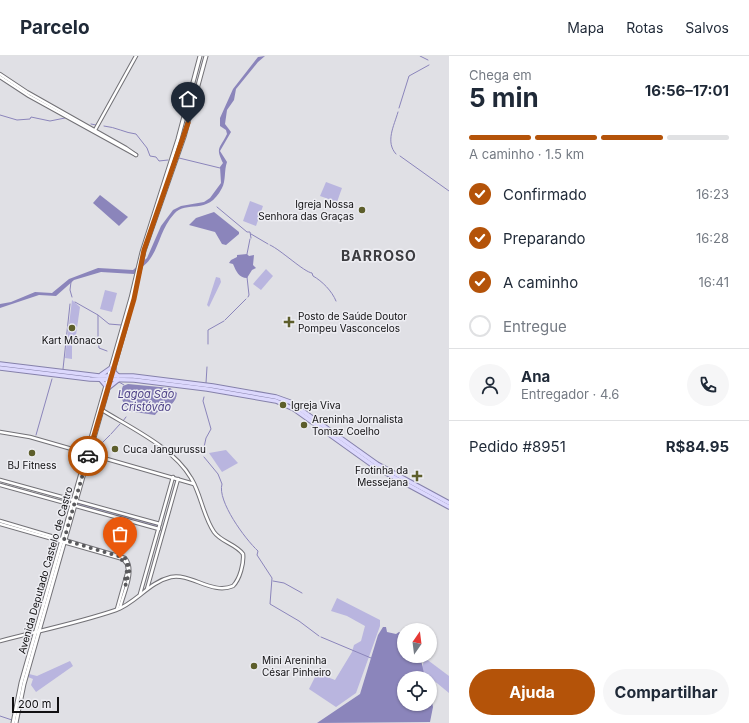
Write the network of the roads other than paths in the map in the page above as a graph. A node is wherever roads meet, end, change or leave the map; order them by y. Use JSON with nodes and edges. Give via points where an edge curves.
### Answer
{"nodes":[{"id":1,"x":136,"y":56,"type":"edge"},
{"id":2,"x":200,"y":56,"type":"edge"},
{"id":3,"x":206,"y":56,"type":"edge"},
{"id":4,"x":0,"y":76,"type":"edge"},
{"id":5,"x":94,"y":131,"type":"junction"},
{"id":6,"x":175,"y":146,"type":"junction"},
{"id":7,"x":180,"y":148,"type":"junction"},
{"id":8,"x":173,"y":151,"type":"junction"},
{"id":9,"x":178,"y":153,"type":"junction"},
{"id":10,"x":140,"y":262,"type":"junction"},
{"id":11,"x":0,"y":364,"type":"edge"},
{"id":12,"x":0,"y":368,"type":"edge"},
{"id":13,"x":113,"y":368,"type":"junction"},
{"id":14,"x":30,"y":370,"type":"junction"},
{"id":15,"x":100,"y":378,"type":"junction"},
{"id":16,"x":109,"y":378,"type":"junction"},
{"id":17,"x":119,"y":378,"type":"junction"},
{"id":18,"x":107,"y":387,"type":"junction"},
{"id":19,"x":102,"y":410,"type":"junction"},
{"id":20,"x":94,"y":431,"type":"junction"},
{"id":21,"x":0,"y":432,"type":"edge"},
{"id":22,"x":88,"y":453,"type":"junction"},
{"id":23,"x":388,"y":472,"type":"junction"},
{"id":24,"x":173,"y":477,"type":"junction"},
{"id":25,"x":178,"y":479,"type":"junction"},
{"id":26,"x":0,"y":480,"type":"edge"},
{"id":27,"x":195,"y":484,"type":"junction"},
{"id":28,"x":0,"y":485,"type":"edge"},
{"id":29,"x":74,"y":500,"type":"junction"},
{"id":30,"x":449,"y":502,"type":"edge"},
{"id":31,"x":73,"y":504,"type":"junction"},
{"id":32,"x":449,"y":507,"type":"edge"},
{"id":33,"x":0,"y":522,"type":"edge"},
{"id":34,"x":160,"y":524,"type":"junction"},
{"id":35,"x":159,"y":528,"type":"junction"},
{"id":36,"x":63,"y":540,"type":"junction"},
{"id":37,"x":155,"y":542,"type":"junction"},
{"id":38,"x":160,"y":544,"type":"junction"},
{"id":39,"x":147,"y":590,"type":"junction"},
{"id":40,"x":140,"y":594,"type":"junction"},
{"id":41,"x":118,"y":609,"type":"junction"},
{"id":42,"x":37,"y":631,"type":"junction"},
{"id":43,"x":0,"y":641,"type":"edge"},
{"id":44,"x":15,"y":723,"type":"edge"}],
"edges":[{"from":1,"to":5,"type":"street"},
{"from":2,"to":6,"type":"main road"},
{"from":3,"to":7,"type":"main road"},
{"from":4,"to":5,"type":"street","via":[[16,88]]},
{"from":5,"to":5,"type":"street","via":[[136,155]]},
{"from":6,"to":7,"type":"main road"},
{"from":6,"to":8,"type":"main road"},
{"from":7,"to":9,"type":"main road"},
{"from":8,"to":9,"type":"main road"},
{"from":8,"to":10,"type":"main road"},
{"from":9,"to":10,"type":"main road"},
{"from":10,"to":13,"type":"main road","name":"Avenida Deputado Castelo de Castro","via":[[134,299]]},
{"from":11,"to":14,"type":"main road"},
{"from":12,"to":14,"type":"main road"},
{"from":13,"to":15,"type":"main road"},
{"from":13,"to":16,"type":"main road","name":"Avenida Deputado Castelo de Castro"},
{"from":13,"to":17,"type":"main road"},
{"from":14,"to":15,"type":"main road"},
{"from":15,"to":16,"type":"main road"},
{"from":15,"to":18,"type":"main road"},
{"from":16,"to":17,"type":"main road"},
{"from":16,"to":18,"type":"main road","name":"Avenida Deputado Castelo de Castro"},
{"from":17,"to":18,"type":"main road"},
{"from":17,"to":23,"type":"main road","via":[[167,382],[286,404]]},
{"from":18,"to":19,"type":"main road","name":"Avenida Deputado Castelo de Castro"},
{"from":18,"to":20,"type":"main road","name":"Avenida Deputado Castelo de Castro"},
{"from":19,"to":20,"type":"main road","name":"Avenida Deputado Castelo de Castro"},
{"from":19,"to":27,"type":"street","via":[[170,453],[182,464]]},
{"from":20,"to":22,"type":"main road","name":"Avenida Deputado Castelo de Castro"},
{"from":21,"to":22,"type":"street","via":[[30,437]]},
{"from":22,"to":24,"type":"street"},
{"from":22,"to":29,"type":"main road","name":"Avenida Deputado Castelo de Castro"},
{"from":23,"to":30,"type":"main road"},
{"from":23,"to":32,"type":"main road"},
{"from":24,"to":25,"type":"street"},
{"from":24,"to":34,"type":"street"},
{"from":25,"to":27,"type":"street"},
{"from":25,"to":38,"type":"street"},
{"from":26,"to":29,"type":"street"},
{"from":27,"to":39,"type":"street","via":[[214,532],[243,555],[237,581],[234,586],[220,589],[175,576],[162,580]]},
{"from":28,"to":31,"type":"street"},
{"from":29,"to":31,"type":"main road","name":"Avenida Deputado Castelo de Castro"},
{"from":29,"to":34,"type":"street"},
{"from":31,"to":35,"type":"street"},
{"from":31,"to":36,"type":"main road","name":"Avenida Deputado Castelo de Castro"},
{"from":33,"to":36,"type":"street"},
{"from":34,"to":35,"type":"street"},
{"from":35,"to":37,"type":"street"},
{"from":36,"to":41,"type":"street","via":[[126,559],[130,568]]},
{"from":36,"to":42,"type":"main road","name":"Avenida Deputado Castelo de Castro"},
{"from":37,"to":38,"type":"street"},
{"from":37,"to":40,"type":"street"},
{"from":38,"to":39,"type":"street"},
{"from":39,"to":40,"type":"street"},
{"from":40,"to":41,"type":"street"},
{"from":41,"to":42,"type":"street"},
{"from":42,"to":43,"type":"street"},
{"from":42,"to":44,"type":"main road","name":"Avenida Deputado Castelo de Castro"}]}
